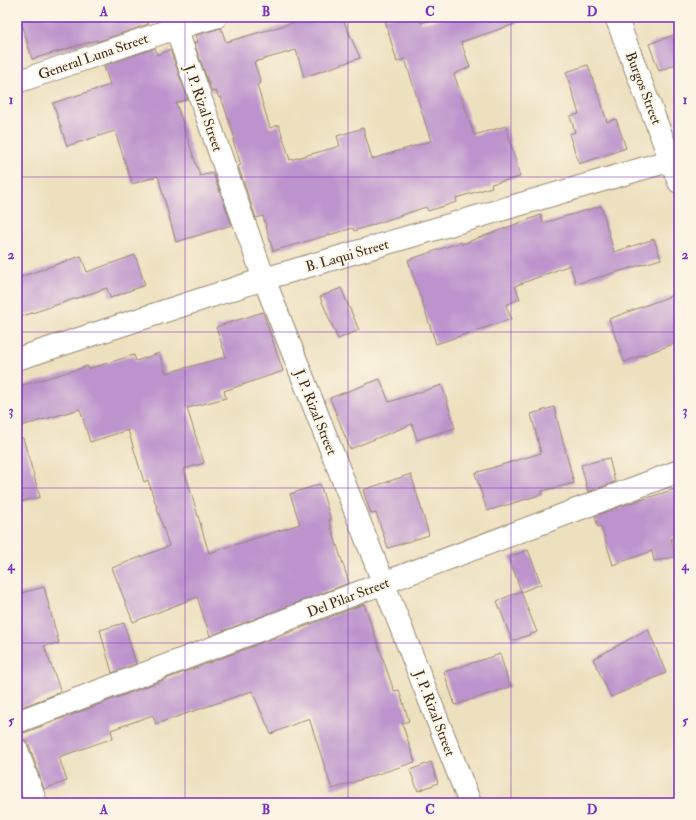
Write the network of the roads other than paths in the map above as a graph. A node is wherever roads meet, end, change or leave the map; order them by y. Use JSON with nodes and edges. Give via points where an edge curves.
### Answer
{"nodes":[{"id":1,"x":216,"y":17,"type":"edge"},
{"id":2,"x":616,"y":17,"type":"edge"},
{"id":3,"x":174,"y":23,"type":"edge"},
{"id":4,"x":17,"y":82,"type":"edge"},
{"id":5,"x":675,"y":159,"type":"edge"},
{"id":6,"x":679,"y":182,"type":"edge"},
{"id":7,"x":264,"y":279,"type":"junction"},
{"id":8,"x":17,"y":359,"type":"edge"},
{"id":9,"x":679,"y":471,"type":"edge"},
{"id":10,"x":384,"y":583,"type":"junction"},
{"id":11,"x":17,"y":722,"type":"edge"},
{"id":12,"x":17,"y":750,"type":"edge"},
{"id":13,"x":36,"y":803,"type":"edge"},
{"id":14,"x":470,"y":803,"type":"edge"}],
"edges":[{"from":1,"to":3,"type":"street","name":"General Luna Street"},
{"from":2,"to":5,"type":"street","name":"Burgos Street"},
{"from":3,"to":4,"type":"street","name":"General Luna Street"},
{"from":3,"to":7,"type":"street","name":"J. P. Rizal Street"},
{"from":5,"to":6,"type":"street","name":"Burgos Street"},
{"from":5,"to":7,"type":"street","name":"B. Laqui Street"},
{"from":7,"to":8,"type":"street","name":"B. Laqui Street"},
{"from":7,"to":10,"type":"street","name":"J. P. Rizal Street"},
{"from":9,"to":10,"type":"street","name":"Del Pilar Street"},
{"from":10,"to":11,"type":"street","name":"Del Pilar Street"},
{"from":10,"to":14,"type":"street","name":"J. P. Rizal Street"},
{"from":12,"to":13,"type":"street"}]}
